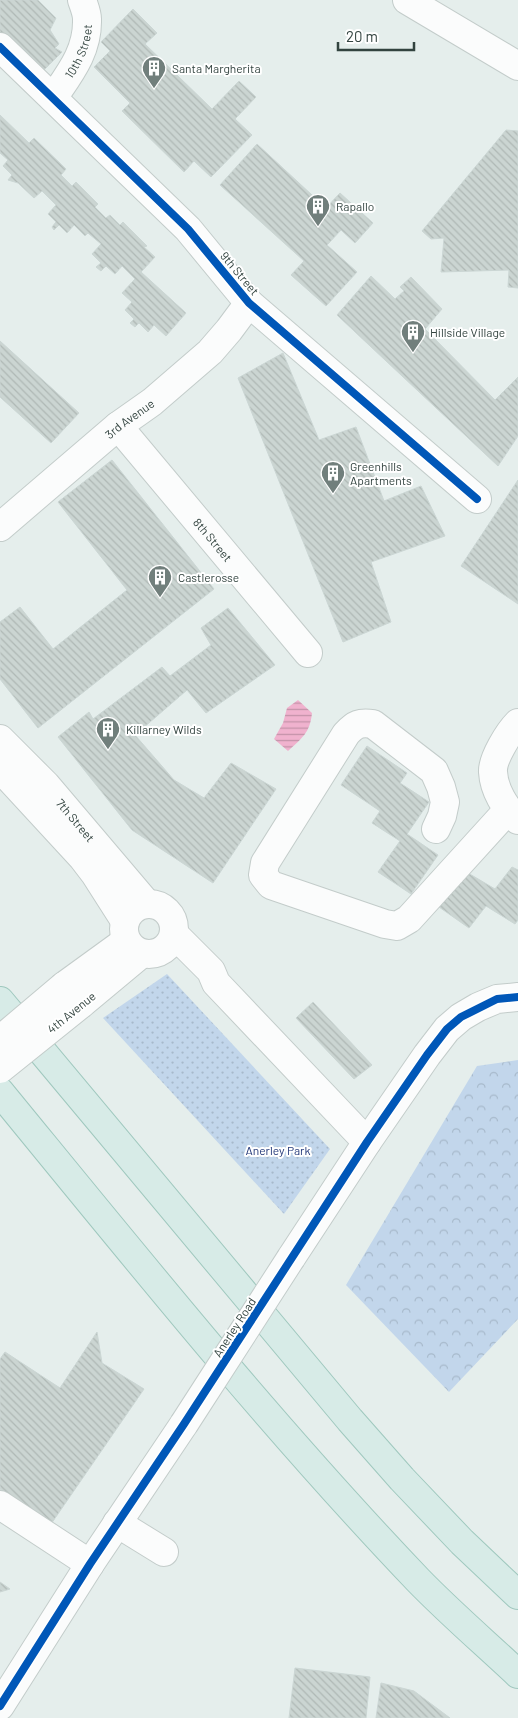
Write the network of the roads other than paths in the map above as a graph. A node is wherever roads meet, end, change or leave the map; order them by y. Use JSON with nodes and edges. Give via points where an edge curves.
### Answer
{"nodes":[{"id":1,"x":82,"y":0,"type":"edge"},
{"id":2,"x":406,"y":0,"type":"edge"},
{"id":3,"x":0,"y":47,"type":"edge"},
{"id":4,"x":518,"y":66,"type":"edge"},
{"id":5,"x":53,"y":98,"type":"junction"},
{"id":6,"x":249,"y":303,"type":"junction"},
{"id":7,"x":118,"y":426,"type":"junction"},
{"id":8,"x":476,"y":499,"type":"dead end"},
{"id":9,"x":0,"y":527,"type":"edge"},
{"id":10,"x":308,"y":653,"type":"dead end"},
{"id":11,"x":518,"y":723,"type":"edge"},
{"id":12,"x":0,"y":739,"type":"edge"},
{"id":13,"x":0,"y":768,"type":"edge"},
{"id":14,"x":37,"y":792,"type":"junction"},
{"id":15,"x":513,"y":815,"type":"edge"},
{"id":16,"x":436,"y":829,"type":"dead end"},
{"id":17,"x":147,"y":904,"type":"junction"},
{"id":18,"x":146,"y":940,"type":"junction"},
{"id":19,"x":73,"y":995,"type":"junction"},
{"id":20,"x":518,"y":997,"type":"edge"},
{"id":21,"x":0,"y":1000,"type":"edge"},
{"id":22,"x":0,"y":1040,"type":"edge"},
{"id":23,"x":0,"y":1069,"type":"edge"},
{"id":24,"x":0,"y":1092,"type":"edge"},
{"id":25,"x":367,"y":1142,"type":"junction"},
{"id":26,"x":0,"y":1505,"type":"edge"},
{"id":27,"x":118,"y":1523,"type":"junction"},
{"id":28,"x":164,"y":1552,"type":"dead end"},
{"id":29,"x":90,"y":1564,"type":"junction"},
{"id":30,"x":518,"y":1595,"type":"edge"},
{"id":31,"x":518,"y":1674,"type":"edge"},
{"id":32,"x":0,"y":1706,"type":"edge"}],
"edges":[{"from":1,"to":5,"type":"street","name":"10th Street","via":[[87,18],[82,52]]},
{"from":2,"to":4,"type":"street"},
{"from":3,"to":5,"type":"street","name":"9th Street"},
{"from":5,"to":6,"type":"street","name":"9th Street","via":[[188,229]]},
{"from":6,"to":7,"type":"street","name":"3rd Avenue","via":[[210,352],[152,402]]},
{"from":6,"to":8,"type":"street","name":"9th Street"},
{"from":7,"to":9,"type":"street","name":"3rd Avenue"},
{"from":7,"to":10,"type":"street","name":"8th Street"},
{"from":11,"to":15,"type":"street","via":[[500,749],[493,771],[497,791]]},
{"from":12,"to":14,"type":"street","name":"7th Street"},
{"from":13,"to":14,"type":"street","name":"7th Street"},
{"from":14,"to":17,"type":"street","name":"7th Street"},
{"from":14,"to":18,"type":"street","name":"7th Street","via":[[86,863]]},
{"from":15,"to":16,"type":"street","via":[[409,919],[397,926],[271,885],[263,875],[265,863],[346,734],[362,722],[373,724],[434,771],[445,802]]},
{"from":17,"to":18,"type":"street","name":"4th Avenue","via":[[130,912]]},
{"from":17,"to":18,"type":"street","via":[[166,910],[174,928]]},
{"from":18,"to":19,"type":"street","name":"4th Avenue"},
{"from":18,"to":25,"type":"street","name":"7th Street","via":[[201,981],[216,983]]},
{"from":19,"to":22,"type":"street","name":"4th Avenue","bridge":true},
{"from":19,"to":23,"type":"street","name":"4th Avenue","bridge":true},
{"from":20,"to":25,"type":"street","name":"Anerley Road","via":[[478,1007],[447,1029]]},
{"from":21,"to":30,"type":"highway","via":[[350,1420],[462,1542]]},
{"from":24,"to":31,"type":"highway","via":[[314,1468],[420,1582]]},
{"from":25,"to":27,"type":"street","name":"Anerley Road","bridge":true},
{"from":26,"to":29,"type":"street"},
{"from":27,"to":28,"type":"street"},
{"from":27,"to":29,"type":"street","name":"Anerley Road"},
{"from":29,"to":32,"type":"street","name":"Anerley Road"}]}
